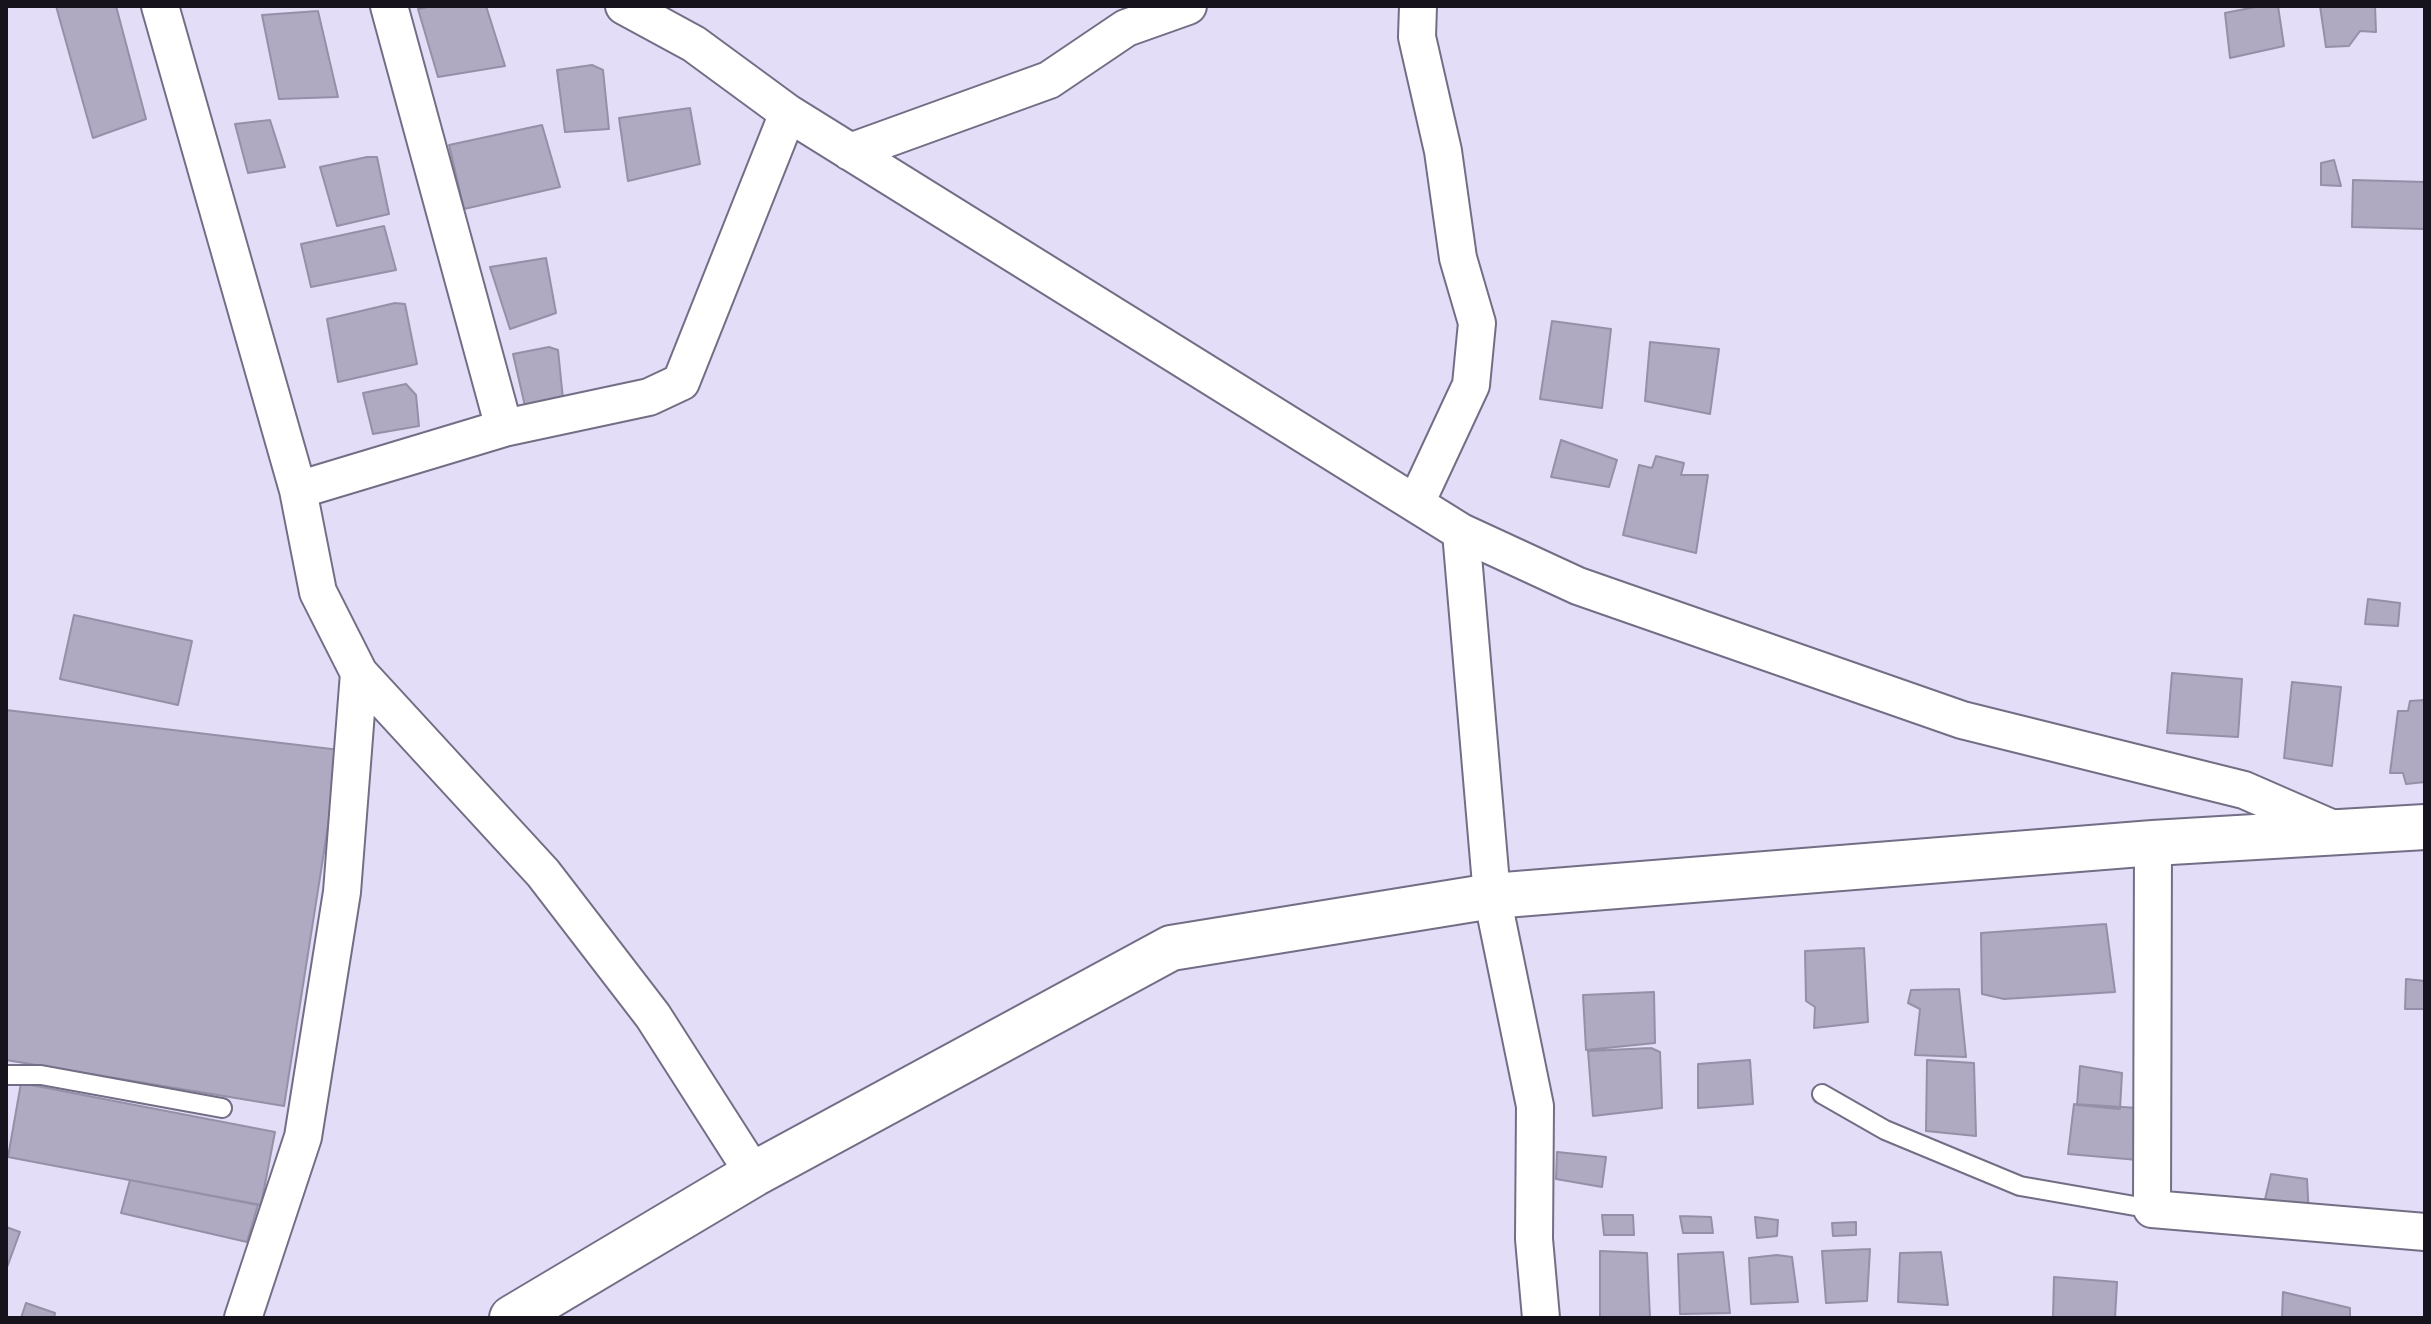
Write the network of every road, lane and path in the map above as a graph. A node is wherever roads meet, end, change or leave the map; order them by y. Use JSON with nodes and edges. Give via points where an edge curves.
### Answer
{"nodes":[{"id":1,"x":160,"y":6,"type":"edge"},
{"id":2,"x":389,"y":6,"type":"edge"},
{"id":3,"x":624,"y":6,"type":"edge"},
{"id":4,"x":1188,"y":6,"type":"edge"},
{"id":5,"x":1418,"y":6,"type":"edge"},
{"id":6,"x":788,"y":113,"type":"junction"},
{"id":7,"x":850,"y":152,"type":"junction"},
{"id":8,"x":504,"y":428,"type":"junction"},
{"id":9,"x":298,"y":490,"type":"junction"},
{"id":10,"x":1416,"y":503,"type":"junction"},
{"id":11,"x":1461,"y":532,"type":"junction"},
{"id":12,"x":359,"y":673,"type":"junction"},
{"id":13,"x":2425,"y":827,"type":"edge"},
{"id":14,"x":2338,"y":831,"type":"junction"},
{"id":15,"x":2153,"y":843,"type":"junction"},
{"id":16,"x":1492,"y":896,"type":"junction"},
{"id":17,"x":6,"y":1075,"type":"edge"},
{"id":18,"x":1822,"y":1094,"type":"dead end"},
{"id":19,"x":222,"y":1108,"type":"dead end"},
{"id":20,"x":754,"y":1174,"type":"junction"},
{"id":21,"x":2152,"y":1209,"type":"junction"},
{"id":22,"x":2425,"y":1232,"type":"edge"},
{"id":23,"x":243,"y":1318,"type":"edge"},
{"id":24,"x":512,"y":1318,"type":"edge"},
{"id":25,"x":1541,"y":1318,"type":"edge"}],
"edges":[{"from":1,"to":9,"type":"street"},
{"from":2,"to":8,"type":"street"},
{"from":3,"to":6,"type":"street","via":[[694,44]]},
{"from":4,"to":7,"type":"street","via":[[1126,28],[1049,80]]},
{"from":5,"to":10,"type":"street","via":[[1417,37],[1443,151],[1458,258],[1477,323],[1471,385]]},
{"from":6,"to":7,"type":"street"},
{"from":6,"to":8,"type":"street","via":[[681,382],[649,397]]},
{"from":7,"to":10,"type":"street"},
{"from":8,"to":9,"type":"street"},
{"from":9,"to":12,"type":"street","via":[[318,592]]},
{"from":10,"to":11,"type":"street"},
{"from":11,"to":14,"type":"street","via":[[1578,586],[1962,720],[2244,790]]},
{"from":11,"to":16,"type":"street"},
{"from":12,"to":20,"type":"street","via":[[543,873],[653,1016]]},
{"from":12,"to":23,"type":"street","via":[[342,892],[303,1137]]},
{"from":13,"to":14,"type":"main road"},
{"from":14,"to":15,"type":"main road"},
{"from":15,"to":16,"type":"main road"},
{"from":15,"to":21,"type":"street"},
{"from":16,"to":20,"type":"main road","via":[[1171,948]]},
{"from":16,"to":25,"type":"street","via":[[1535,1106],[1534,1239]]},
{"from":17,"to":19,"type":"lane","via":[[41,1075]]},
{"from":18,"to":21,"type":"lane","via":[[1885,1130],[2020,1186]]},
{"from":20,"to":24,"type":"main road"},
{"from":21,"to":22,"type":"street"}]}
